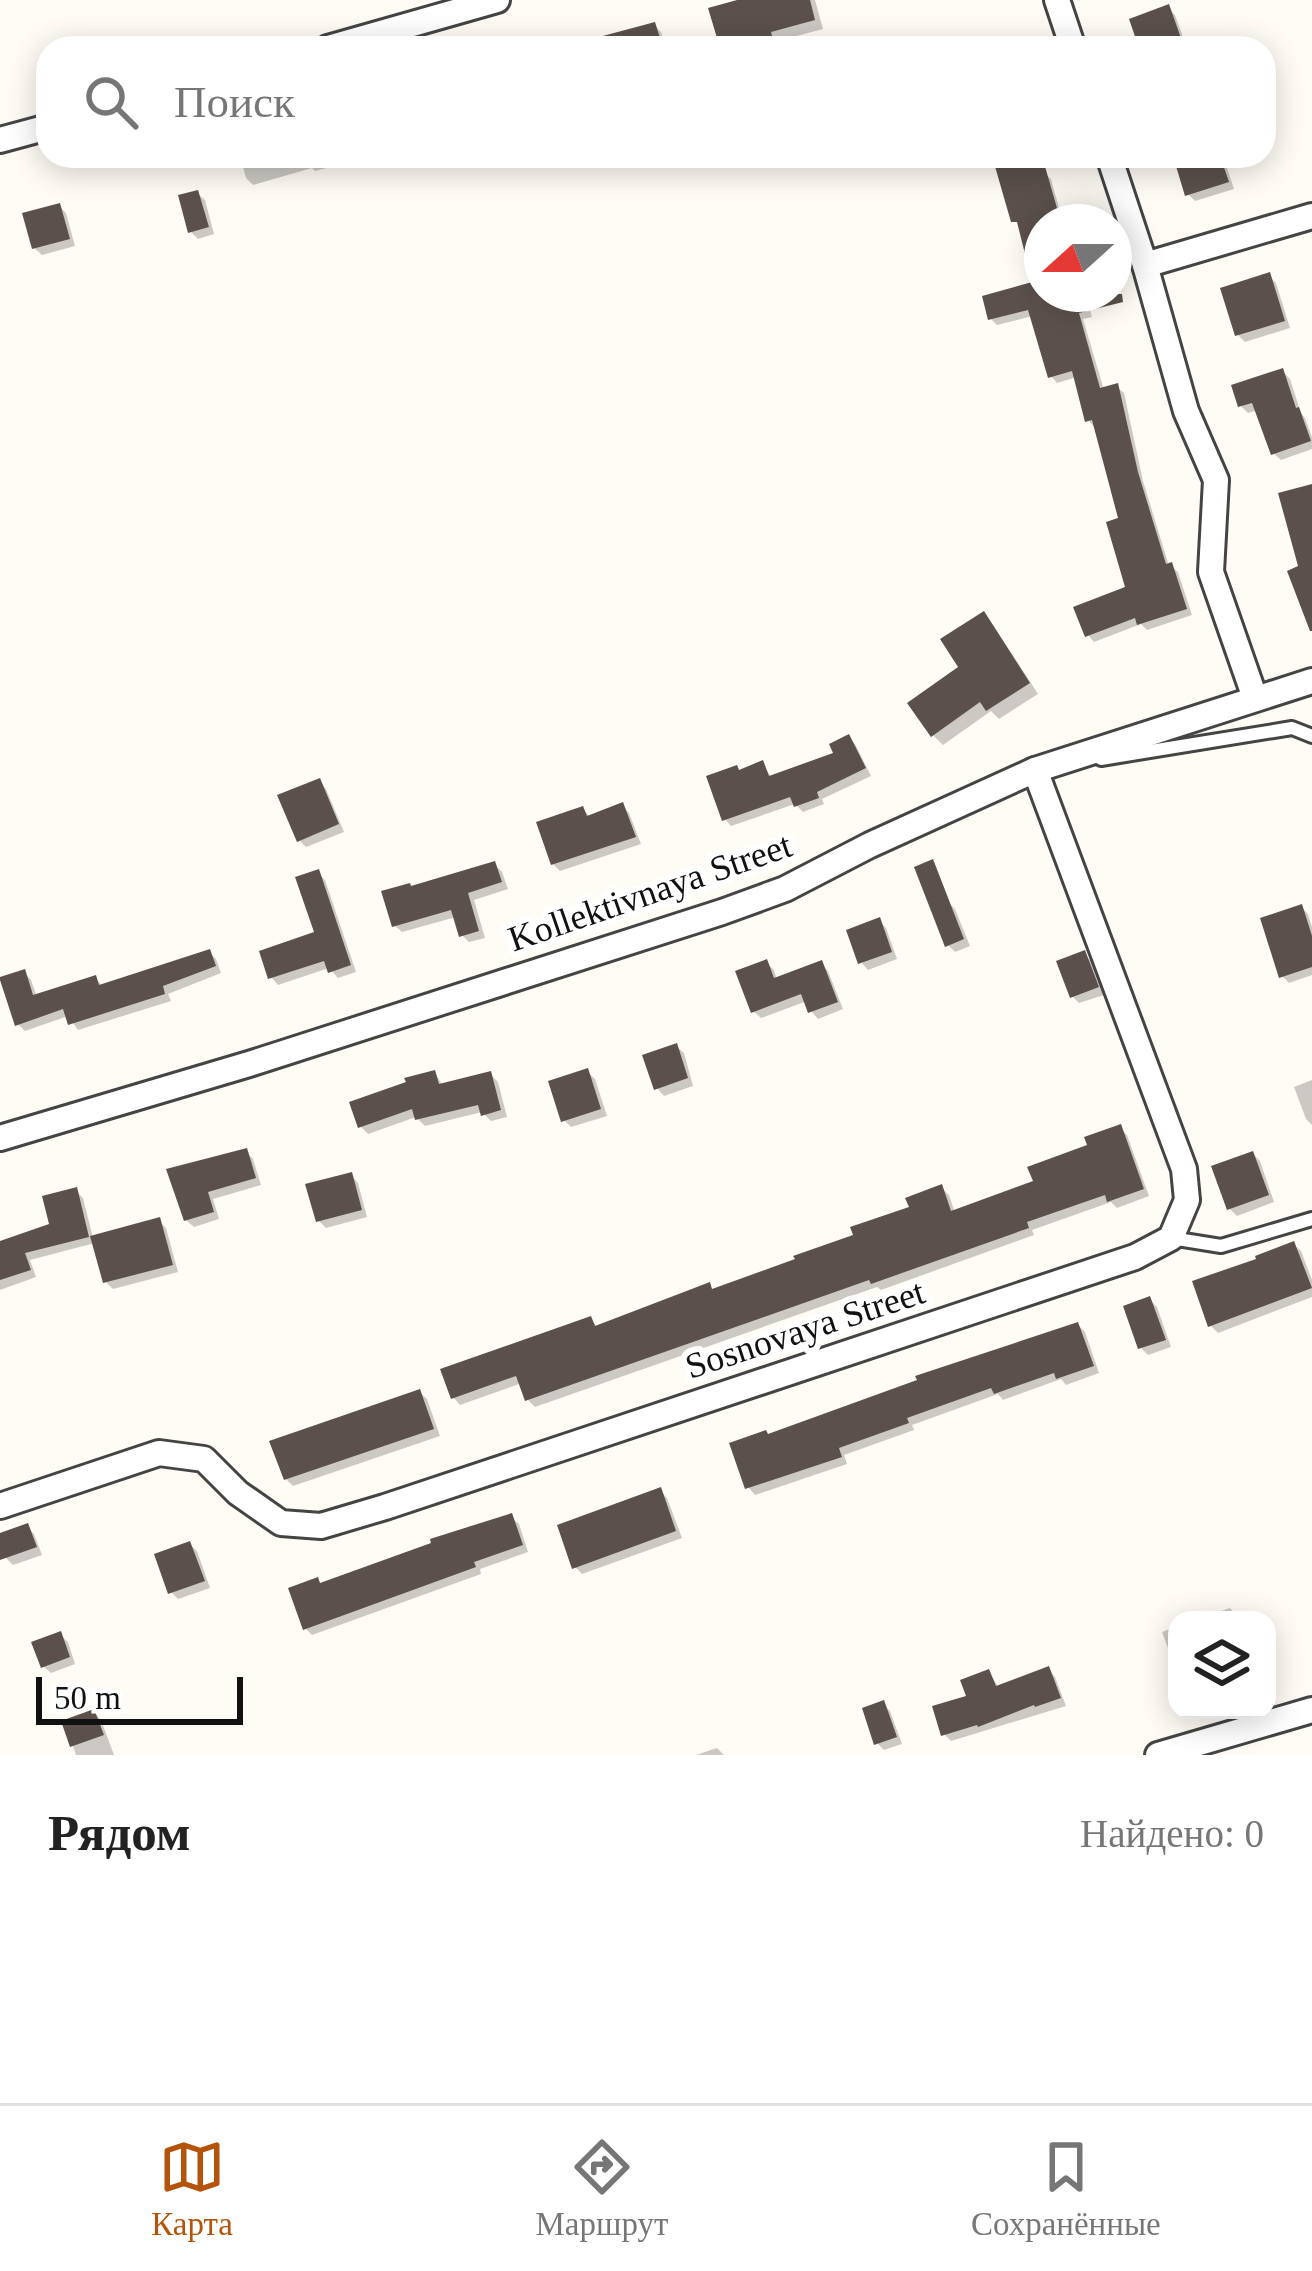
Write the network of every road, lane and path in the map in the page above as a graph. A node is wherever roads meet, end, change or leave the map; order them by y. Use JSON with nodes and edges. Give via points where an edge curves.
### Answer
{"nodes":[{"id":1,"x":497,"y":0,"type":"edge"},
{"id":2,"x":1057,"y":0,"type":"edge"},
{"id":3,"x":370,"y":36,"type":"edge"},
{"id":4,"x":1069,"y":36,"type":"edge"},
{"id":5,"x":36,"y":130,"type":"edge"},
{"id":6,"x":0,"y":140,"type":"edge"},
{"id":7,"x":1112,"y":168,"type":"edge"},
{"id":8,"x":1312,"y":216,"type":"edge"},
{"id":9,"x":1144,"y":265,"type":"junction"},
{"id":10,"x":1312,"y":681,"type":"edge"},
{"id":11,"x":1255,"y":698,"type":"junction"},
{"id":12,"x":1312,"y":736,"type":"edge"},
{"id":13,"x":1035,"y":770,"type":"junction"},
{"id":14,"x":0,"y":1138,"type":"edge"},
{"id":15,"x":1312,"y":1219,"type":"edge"},
{"id":16,"x":1171,"y":1238,"type":"junction"},
{"id":17,"x":0,"y":1506,"type":"edge"},
{"id":18,"x":1312,"y":1710,"type":"edge"},
{"id":19,"x":1158,"y":1755,"type":"edge"}],
"edges":[{"from":1,"to":3,"type":"street"},
{"from":2,"to":4,"type":"street"},
{"from":5,"to":6,"type":"street"},
{"from":7,"to":9,"type":"street"},
{"from":8,"to":9,"type":"street"},
{"from":9,"to":11,"type":"street","via":[[1186,411],[1216,480],[1211,572]]},
{"from":10,"to":11,"type":"street","name":"Kollektivnaya Street"},
{"from":11,"to":13,"type":"street","name":"Kollektivnaya Street"},
{"from":12,"to":13,"type":"lane","via":[[1292,728]]},
{"from":13,"to":14,"type":"street","name":"Kollektivnaya Street","via":[[722,912]]},
{"from":13,"to":16,"type":"street","via":[[1184,1169],[1186,1200]]},
{"from":15,"to":16,"type":"lane","via":[[1221,1246]]},
{"from":16,"to":17,"type":"street","name":"Sosnovaya Street","via":[[1135,1257],[321,1526],[281,1523],[204,1459],[159,1453]]},
{"from":18,"to":19,"type":"street"}]}
